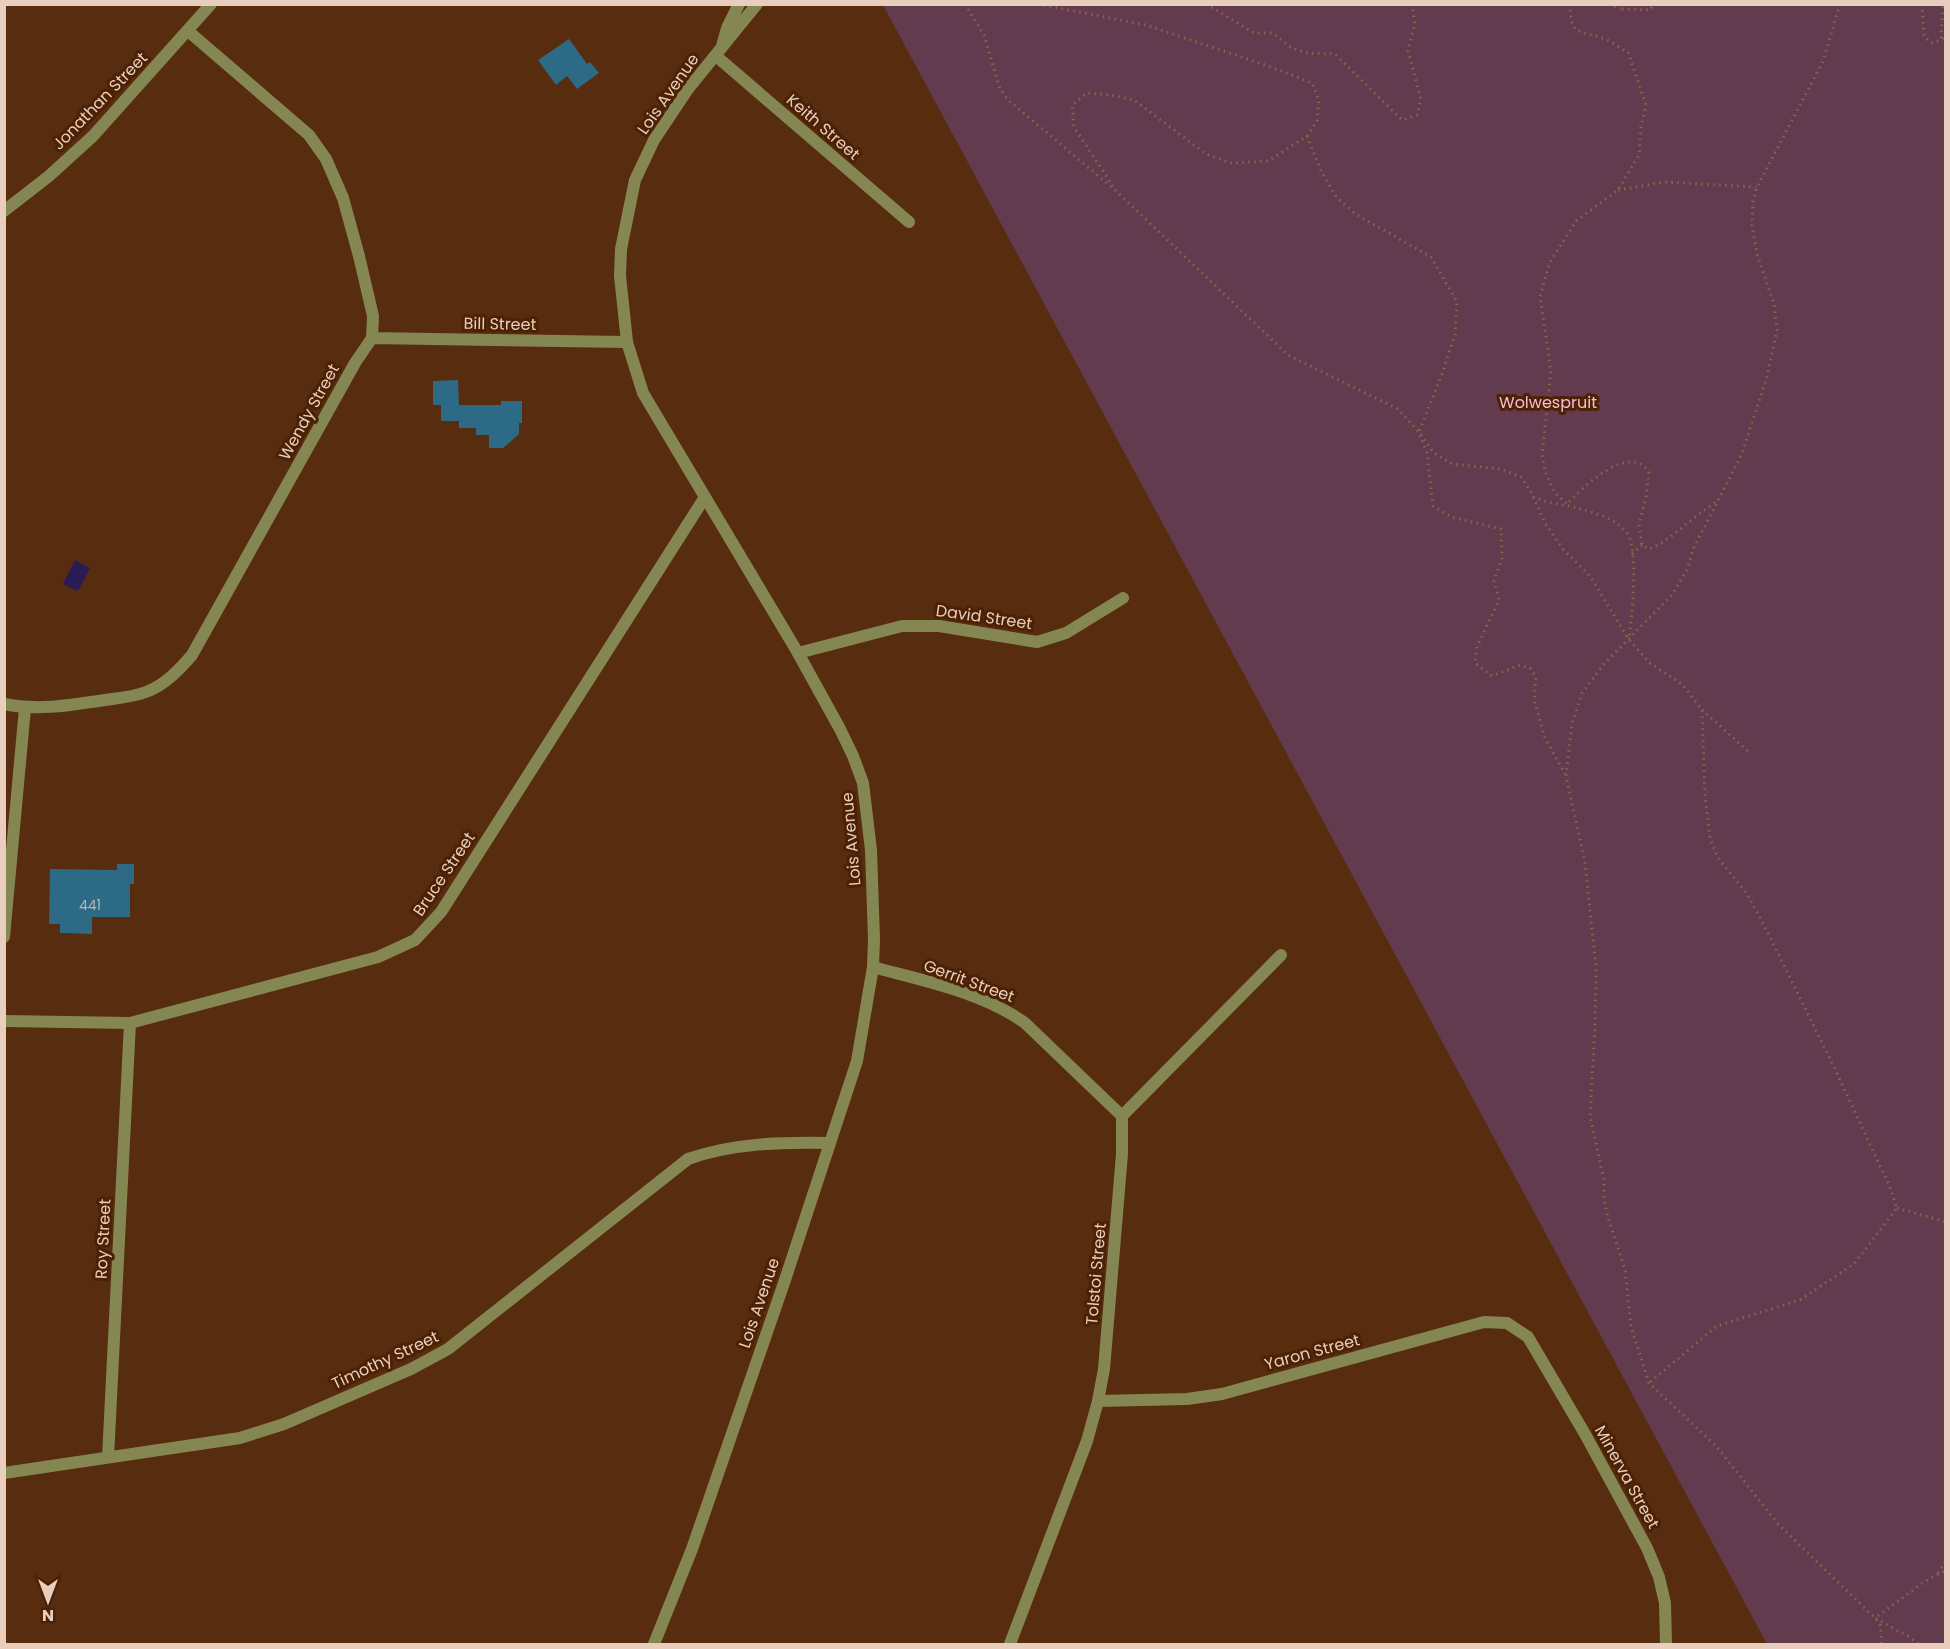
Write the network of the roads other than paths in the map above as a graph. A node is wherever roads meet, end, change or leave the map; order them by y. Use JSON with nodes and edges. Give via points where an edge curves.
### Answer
{"nodes":[{"id":1,"x":211,"y":4,"type":"edge"},
{"id":2,"x":740,"y":4,"type":"edge"},
{"id":3,"x":757,"y":4,"type":"edge"},
{"id":4,"x":188,"y":32,"type":"junction"},
{"id":5,"x":719,"y":51,"type":"junction"},
{"id":6,"x":4,"y":211,"type":"edge"},
{"id":7,"x":909,"y":222,"type":"dead end"},
{"id":8,"x":372,"y":338,"type":"junction"},
{"id":9,"x":627,"y":342,"type":"junction"},
{"id":10,"x":705,"y":497,"type":"junction"},
{"id":11,"x":1123,"y":598,"type":"dead end"},
{"id":12,"x":798,"y":653,"type":"junction"},
{"id":13,"x":4,"y":704,"type":"edge"},
{"id":14,"x":25,"y":708,"type":"junction"},
{"id":15,"x":4,"y":937,"type":"edge"},
{"id":16,"x":1281,"y":955,"type":"dead end"},
{"id":17,"x":873,"y":967,"type":"junction"},
{"id":18,"x":4,"y":1021,"type":"edge"},
{"id":19,"x":130,"y":1023,"type":"junction"},
{"id":20,"x":1122,"y":1116,"type":"junction"},
{"id":21,"x":830,"y":1143,"type":"junction"},
{"id":22,"x":1528,"y":1337,"type":"joint"},
{"id":23,"x":1098,"y":1401,"type":"junction"},
{"id":24,"x":108,"y":1457,"type":"junction"},
{"id":25,"x":4,"y":1473,"type":"edge"},
{"id":26,"x":654,"y":1644,"type":"edge"},
{"id":27,"x":1010,"y":1644,"type":"edge"},
{"id":28,"x":1666,"y":1644,"type":"edge"}],
"edges":[{"from":1,"to":4,"type":"street","name":"Jonathan Street"},
{"from":2,"to":5,"type":"street","name":"Lois Avenue"},
{"from":3,"to":5,"type":"street","name":"Lois Avenue"},
{"from":4,"to":6,"type":"street","name":"Jonathan Street","via":[[93,136]]},
{"from":4,"to":8,"type":"street","via":[[309,135],[326,159],[343,198],[359,256],[373,316]]},
{"from":5,"to":7,"type":"street","name":"Keith Street"},
{"from":5,"to":9,"type":"street","name":"Lois Avenue","via":[[654,140],[635,180],[621,249]]},
{"from":8,"to":9,"type":"street","name":"Bill Street"},
{"from":8,"to":14,"type":"street","name":"Wendy Street","via":[[192,655],[179,670],[144,693]]},
{"from":9,"to":10,"type":"street","name":"Lois Avenue","via":[[643,393]]},
{"from":10,"to":12,"type":"street","name":"Lois Avenue"},
{"from":10,"to":19,"type":"street","name":"Bruce Street","via":[[441,912],[421,934],[378,957]]},
{"from":11,"to":12,"type":"street","name":"David Street","via":[[1066,633],[1037,642],[939,626],[902,626]]},
{"from":12,"to":17,"type":"street","name":"Lois Avenue","via":[[840,729],[863,783],[871,850]]},
{"from":13,"to":14,"type":"street","name":"Wendy Street"},
{"from":14,"to":15,"type":"street"},
{"from":16,"to":20,"type":"street"},
{"from":17,"to":20,"type":"street","name":"Gerrit Street","via":[[1009,1011]]},
{"from":17,"to":21,"type":"street","name":"Lois Avenue","via":[[857,1061]]},
{"from":18,"to":19,"type":"street","name":"Bruce Street"},
{"from":19,"to":24,"type":"street","name":"Roy Street"},
{"from":20,"to":23,"type":"street","name":"Tolstoi Street","via":[[1106,1347]]},
{"from":21,"to":24,"type":"street","name":"Timothy Street","via":[[722,1149],[688,1159],[465,1337],[420,1364],[261,1432],[176,1449]]},
{"from":21,"to":26,"type":"street","name":"Lois Avenue","via":[[692,1549]]},
{"from":22,"to":23,"type":"street","name":"Yaron Street","via":[[1507,1323],[1484,1322],[1222,1394],[1187,1399]]},
{"from":22,"to":28,"type":"street","name":"Minerva Street","via":[[1647,1548],[1665,1603]]},
{"from":23,"to":27,"type":"street","name":"Tolstoi Street","via":[[1087,1441]]},
{"from":24,"to":25,"type":"street","name":"Timothy Street"}]}
